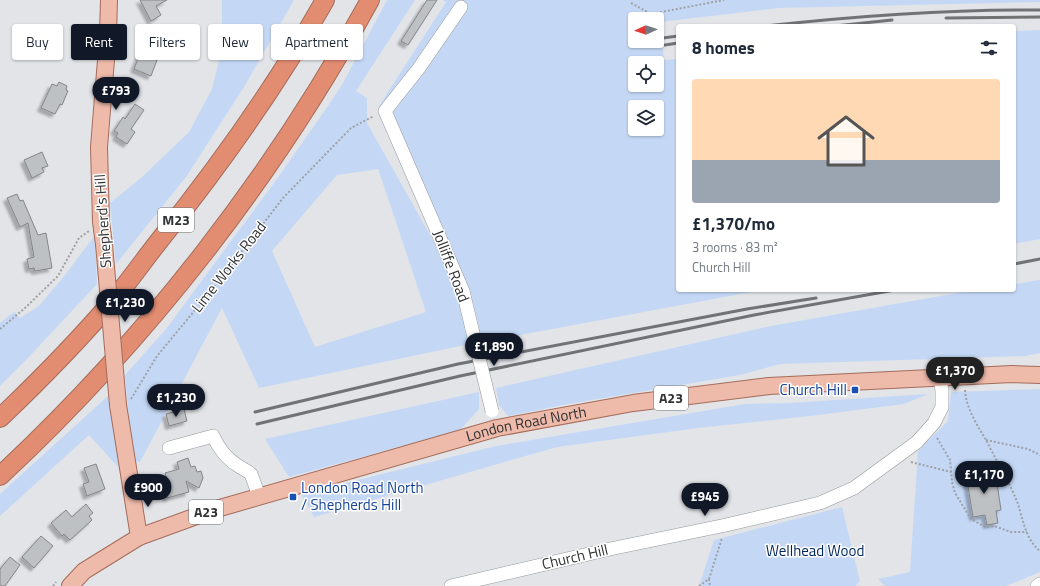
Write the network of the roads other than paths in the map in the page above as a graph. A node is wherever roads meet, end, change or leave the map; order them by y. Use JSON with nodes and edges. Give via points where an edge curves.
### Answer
{"nodes":[{"id":1,"x":109,"y":0,"type":"edge"},
{"id":2,"x":325,"y":0,"type":"edge"},
{"id":3,"x":370,"y":0,"type":"edge"},
{"id":4,"x":461,"y":7,"type":"dead end"},
{"id":5,"x":1040,"y":368,"type":"edge"},
{"id":6,"x":1012,"y":374,"type":"junction"},
{"id":7,"x":1040,"y":375,"type":"edge"},
{"id":8,"x":940,"y":377,"type":"junction"},
{"id":9,"x":0,"y":418,"type":"edge"},
{"id":10,"x":497,"y":428,"type":"junction"},
{"id":11,"x":169,"y":448,"type":"dead end"},
{"id":12,"x":0,"y":476,"type":"edge"},
{"id":13,"x":259,"y":496,"type":"junction"},
{"id":14,"x":138,"y":537,"type":"junction"},
{"id":15,"x":1040,"y":584,"type":"edge"},
{"id":16,"x":70,"y":586,"type":"edge"},
{"id":17,"x":451,"y":586,"type":"edge"},
{"id":18,"x":1037,"y":586,"type":"edge"}],
"edges":[{"from":1,"to":14,"type":"main road","name":"Shepherd's Hill","bridge":true,"via":[[99,147],[102,222],[119,411]]},
{"from":2,"to":9,"type":"highway","number":"M23","via":[[262,102],[115,298]]},
{"from":3,"to":12,"type":"highway","number":"M23","via":[[294,126],[203,253],[113,360]]},
{"from":4,"to":10,"type":"street","name":"Jolliffe Road","bridge":true,"via":[[419,68],[385,111],[463,291]]},
{"from":5,"to":6,"type":"main road","name":"London Road North","number":"A23"},
{"from":6,"to":7,"type":"main road","name":"London Road North","number":"A23"},
{"from":6,"to":8,"type":"main road","name":"London Road North","number":"A23"},
{"from":8,"to":10,"type":"main road","name":"London Road North","number":"A23","via":[[769,386],[633,403]]},
{"from":8,"to":17,"type":"street","name":"Church Hill","via":[[942,407],[934,423],[917,442],[854,488],[820,503]]},
{"from":10,"to":13,"type":"main road","name":"London Road North","number":"A23"},
{"from":11,"to":13,"type":"street","via":[[213,436],[228,457],[251,474]]},
{"from":13,"to":14,"type":"main road","name":"London Road North","number":"A23"},
{"from":14,"to":16,"type":"main road","name":"London Road North","number":"A23","via":[[84,571]]},
{"from":15,"to":18,"type":"street"}]}
